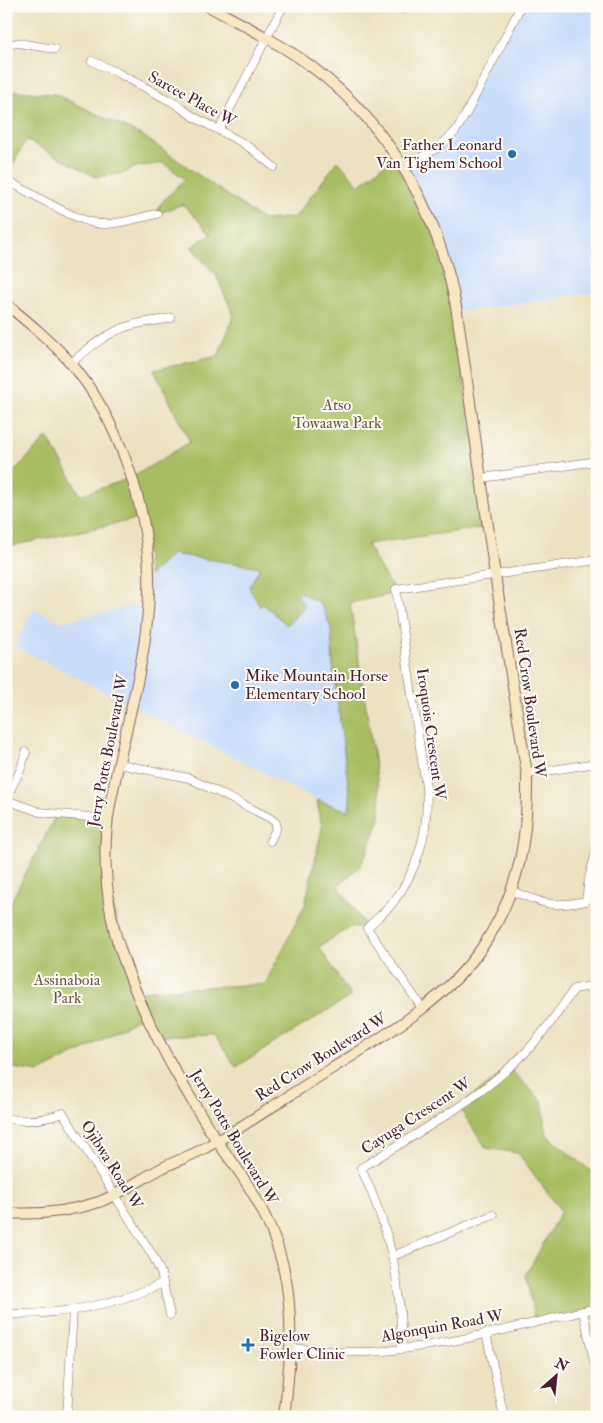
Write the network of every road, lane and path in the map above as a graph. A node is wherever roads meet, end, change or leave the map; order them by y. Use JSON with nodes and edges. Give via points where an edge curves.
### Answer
{"nodes":[{"id":1,"x":208,"y":6,"type":"edge"},
{"id":2,"x":283,"y":6,"type":"edge"},
{"id":3,"x":520,"y":6,"type":"edge"},
{"id":4,"x":267,"y":38,"type":"junction"},
{"id":5,"x":6,"y":46,"type":"edge"},
{"id":6,"x":55,"y":48,"type":"dead end"},
{"id":7,"x":92,"y":61,"type":"dead end"},
{"id":8,"x":219,"y":130,"type":"junction"},
{"id":9,"x":274,"y":167,"type":"dead end"},
{"id":10,"x":404,"y":167,"type":"junction"},
{"id":11,"x":6,"y":180,"type":"edge"},
{"id":12,"x":157,"y":214,"type":"dead end"},
{"id":13,"x":6,"y":304,"type":"edge"},
{"id":14,"x":171,"y":318,"type":"dead end"},
{"id":15,"x":71,"y":363,"type":"junction"},
{"id":16,"x":597,"y":461,"type":"edge"},
{"id":17,"x":482,"y":478,"type":"junction"},
{"id":18,"x":597,"y":560,"type":"edge"},
{"id":19,"x":495,"y":575,"type":"junction"},
{"id":20,"x":26,"y":752,"type":"dead end"},
{"id":21,"x":597,"y":763,"type":"edge"},
{"id":22,"x":119,"y":764,"type":"junction"},
{"id":23,"x":527,"y":774,"type":"junction"},
{"id":24,"x":6,"y":799,"type":"edge"},
{"id":25,"x":108,"y":819,"type":"junction"},
{"id":26,"x":270,"y":841,"type":"dead end"},
{"id":27,"x":597,"y":849,"type":"edge"},
{"id":28,"x":512,"y":891,"type":"junction"},
{"id":29,"x":597,"y":985,"type":"edge"},
{"id":30,"x":422,"y":1008,"type":"junction"},
{"id":31,"x":6,"y":1118,"type":"edge"},
{"id":32,"x":216,"y":1140,"type":"junction"},
{"id":33,"x":116,"y":1195,"type":"junction"},
{"id":34,"x":6,"y":1213,"type":"edge"},
{"id":35,"x":493,"y":1215,"type":"dead end"},
{"id":36,"x":392,"y":1256,"type":"junction"},
{"id":37,"x":163,"y":1283,"type":"junction"},
{"id":38,"x":597,"y":1308,"type":"edge"},
{"id":39,"x":73,"y":1310,"type":"junction"},
{"id":40,"x":583,"y":1311,"type":"junction"},
{"id":41,"x":6,"y":1314,"type":"edge"},
{"id":42,"x":170,"y":1315,"type":"dead end"},
{"id":43,"x":486,"y":1333,"type":"junction"},
{"id":44,"x":290,"y":1348,"type":"junction"},
{"id":45,"x":402,"y":1348,"type":"junction"},
{"id":46,"x":597,"y":1374,"type":"edge"},
{"id":47,"x":67,"y":1417,"type":"edge"},
{"id":48,"x":284,"y":1417,"type":"edge"},
{"id":49,"x":504,"y":1417,"type":"edge"}],
"edges":[{"from":1,"to":4,"type":"street","name":"Red Crow Boulevard W"},
{"from":2,"to":4,"type":"street"},
{"from":3,"to":10,"type":"street","via":[[455,132],[439,147]]},
{"from":4,"to":8,"type":"street"},
{"from":4,"to":10,"type":"street","name":"Red Crow Boulevard W","via":[[313,68],[349,101]]},
{"from":5,"to":6,"type":"street","via":[[18,43]]},
{"from":7,"to":8,"type":"street","name":"Sarcee Place W"},
{"from":8,"to":9,"type":"street","name":"Sarcee Place W"},
{"from":10,"to":17,"type":"street","name":"Red Crow Boulevard W","via":[[431,220],[453,289]]},
{"from":11,"to":12,"type":"street","via":[[93,223],[105,224]]},
{"from":13,"to":15,"type":"street","name":"Jerry Potts Boulevard W"},
{"from":14,"to":15,"type":"street","via":[[110,333]]},
{"from":15,"to":22,"type":"street","name":"Jerry Potts Boulevard W","via":[[111,424],[138,503],[146,538],[149,576],[146,624]]},
{"from":16,"to":17,"type":"street"},
{"from":17,"to":19,"type":"street","name":"Red Crow Boulevard W"},
{"from":18,"to":19,"type":"street"},
{"from":19,"to":23,"type":"street","name":"Red Crow Boulevard W"},
{"from":19,"to":30,"type":"street","name":"Iroquois Crescent W","via":[[396,589],[426,787],[427,819],[420,850],[401,890],[366,928]]},
{"from":20,"to":24,"type":"street"},
{"from":21,"to":23,"type":"street"},
{"from":22,"to":25,"type":"street","name":"Jerry Potts Boulevard W"},
{"from":22,"to":26,"type":"street","via":[[189,778],[270,818],[276,823]]},
{"from":23,"to":28,"type":"street","name":"Red Crow Boulevard W","via":[[526,827]]},
{"from":24,"to":25,"type":"street","via":[[40,812]]},
{"from":25,"to":32,"type":"street","name":"Jerry Potts Boulevard W","via":[[108,886],[119,947],[157,1039]]},
{"from":27,"to":28,"type":"street","via":[[586,901],[551,905]]},
{"from":28,"to":30,"type":"street","name":"Red Crow Boulevard W","via":[[493,929],[467,968]]},
{"from":29,"to":36,"type":"street","name":"Cayuga Crescent W","via":[[574,989],[539,1038],[491,1084],[361,1168],[377,1203]]},
{"from":30,"to":32,"type":"street","name":"Red Crow Boulevard W"},
{"from":31,"to":33,"type":"street","name":"Ojibwa Road W","via":[[35,1120],[63,1113]]},
{"from":32,"to":33,"type":"street","name":"Red Crow Boulevard W"},
{"from":32,"to":44,"type":"street","name":"Jerry Potts Boulevard W","via":[[242,1176],[270,1226],[287,1285]]},
{"from":33,"to":34,"type":"street","name":"Red Crow Boulevard W","via":[[69,1210]]},
{"from":33,"to":37,"type":"street","name":"Ojibwa Road W","via":[[154,1256]]},
{"from":35,"to":36,"type":"street"},
{"from":36,"to":45,"type":"street","name":"Cayuga Crescent W"},
{"from":37,"to":39,"type":"street","via":[[125,1298]]},
{"from":37,"to":42,"type":"street","name":"Ojibwa Road W"},
{"from":38,"to":40,"type":"street","name":"Algonquin Road W"},
{"from":39,"to":41,"type":"street"},
{"from":39,"to":47,"type":"street"},
{"from":40,"to":43,"type":"street","name":"Algonquin Road W"},
{"from":40,"to":46,"type":"street"},
{"from":43,"to":45,"type":"street","name":"Algonquin Road W"},
{"from":43,"to":49,"type":"street"},
{"from":44,"to":45,"type":"street","name":"Algonquin Road W","via":[[366,1352]]},
{"from":44,"to":48,"type":"street","name":"Jerry Potts Boulevard W"}]}
